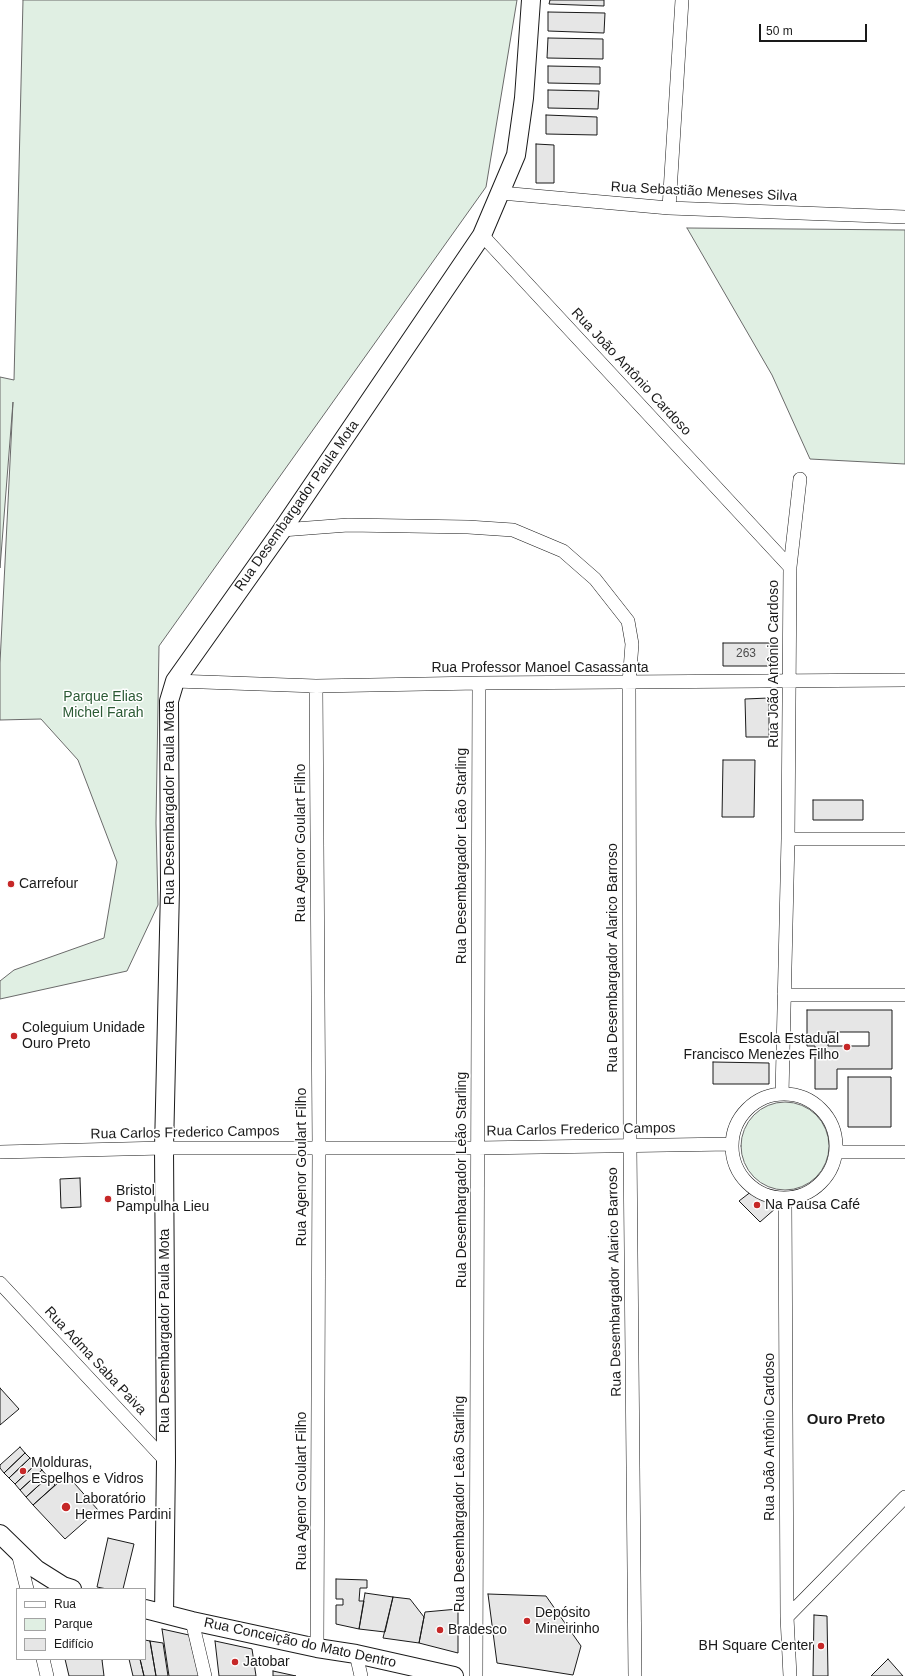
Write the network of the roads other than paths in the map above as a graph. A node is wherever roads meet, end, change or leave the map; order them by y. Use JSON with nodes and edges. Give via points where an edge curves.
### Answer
{"nodes":[{"id":1,"x":530,"y":0,"type":"edge"},
{"id":2,"x":682,"y":0,"type":"edge"},
{"id":3,"x":501,"y":193,"type":"junction"},
{"id":4,"x":669,"y":208,"type":"junction"},
{"id":5,"x":905,"y":217,"type":"edge"},
{"id":6,"x":482,"y":235,"type":"junction"},
{"id":7,"x":800,"y":479,"type":"dead end"},
{"id":8,"x":282,"y":530,"type":"junction"},
{"id":9,"x":790,"y":567,"type":"junction"},
{"id":10,"x":790,"y":680,"type":"junction"},
{"id":11,"x":905,"y":680,"type":"edge"},
{"id":12,"x":175,"y":681,"type":"junction"},
{"id":13,"x":479,"y":683,"type":"junction"},
{"id":14,"x":629,"y":683,"type":"junction"},
{"id":15,"x":316,"y":686,"type":"junction"},
{"id":16,"x":788,"y":839,"type":"junction"},
{"id":17,"x":905,"y":839,"type":"edge"},
{"id":18,"x":784,"y":995,"type":"junction"},
{"id":19,"x":905,"y":995,"type":"edge"},
{"id":20,"x":782,"y":1094,"type":"junction"},
{"id":21,"x":731,"y":1144,"type":"junction"},
{"id":22,"x":630,"y":1146,"type":"junction"},
{"id":23,"x":164,"y":1148,"type":"junction"},
{"id":24,"x":319,"y":1148,"type":"junction"},
{"id":25,"x":478,"y":1148,"type":"junction"},
{"id":26,"x":0,"y":1152,"type":"edge"},
{"id":27,"x":836,"y":1152,"type":"junction"},
{"id":28,"x":905,"y":1152,"type":"edge"},
{"id":29,"x":785,"y":1198,"type":"junction"},
{"id":30,"x":0,"y":1283,"type":"edge"},
{"id":31,"x":166,"y":1460,"type":"junction"},
{"id":32,"x":905,"y":1497,"type":"edge"},
{"id":33,"x":0,"y":1534,"type":"edge"},
{"id":34,"x":18,"y":1553,"type":"junction"},
{"id":35,"x":27,"y":1588,"type":"edge"},
{"id":36,"x":64,"y":1588,"type":"edge"},
{"id":37,"x":146,"y":1609,"type":"edge"},
{"id":38,"x":164,"y":1614,"type":"junction"},
{"id":39,"x":787,"y":1617,"type":"junction"},
{"id":40,"x":192,"y":1621,"type":"junction"},
{"id":41,"x":317,"y":1648,"type":"junction"},
{"id":42,"x":356,"y":1654,"type":"junction"},
{"id":43,"x":43,"y":1660,"type":"edge"},
{"id":44,"x":47,"y":1676,"type":"edge"},
{"id":45,"x":205,"y":1676,"type":"edge"},
{"id":46,"x":361,"y":1676,"type":"edge"},
{"id":47,"x":454,"y":1676,"type":"edge"},
{"id":48,"x":476,"y":1676,"type":"edge"},
{"id":49,"x":635,"y":1676,"type":"edge"},
{"id":50,"x":790,"y":1676,"type":"edge"}],
"edges":[{"from":1,"to":3,"type":"street","name":"Rua Desembargador Paula Mota","via":[[524,98],[516,155]]},
{"from":2,"to":4,"type":"street"},
{"from":3,"to":4,"type":"street","name":"Rua Sebastião Meneses Silva"},
{"from":3,"to":6,"type":"street","name":"Rua Desembargador Paula Mota"},
{"from":4,"to":5,"type":"street","name":"Rua Sebastião Meneses Silva"},
{"from":6,"to":8,"type":"street","name":"Rua Desembargador Paula Mota"},
{"from":6,"to":9,"type":"street","name":"Rua João Antônio Cardoso"},
{"from":7,"to":9,"type":"street"},
{"from":8,"to":12,"type":"street","name":"Rua Desembargador Paula Mota"},
{"from":8,"to":14,"type":"street","name":"Rua Desembargador Alarico Barroso","via":[[356,526],[513,530],[563,551],[595,579],[628,621],[632,644]]},
{"from":9,"to":10,"type":"street","name":"Rua João Antônio Cardoso"},
{"from":10,"to":11,"type":"street","name":"Rua Professor Manoel Casassanta"},
{"from":10,"to":14,"type":"street","name":"Rua Professor Manoel Casassanta"},
{"from":10,"to":16,"type":"street","name":"Rua João Antônio Cardoso"},
{"from":12,"to":15,"type":"street","name":"Rua Professor Manoel Casassanta"},
{"from":12,"to":23,"type":"street","name":"Rua Desembargador Paula Mota","via":[[168,701],[170,890]]},
{"from":13,"to":14,"type":"street","name":"Rua Professor Manoel Casassanta"},
{"from":13,"to":15,"type":"street","name":"Rua Professor Manoel Casassanta"},
{"from":13,"to":25,"type":"street","name":"Rua Desembargador Leão Starling"},
{"from":14,"to":22,"type":"street","name":"Rua Desembargador Alarico Barroso"},
{"from":15,"to":24,"type":"street","name":"Rua Agenor Goulart Filho"},
{"from":16,"to":17,"type":"street"},
{"from":16,"to":18,"type":"street","name":"Rua João Antônio Cardoso"},
{"from":18,"to":19,"type":"street"},
{"from":18,"to":20,"type":"street","name":"Rua João Antônio Cardoso"},
{"from":20,"to":21,"type":"street","via":[[767,1096],[742,1114],[734,1128]]},
{"from":20,"to":27,"type":"street","via":[[800,1096],[816,1105],[828,1118],[835,1134]]},
{"from":21,"to":22,"type":"street","name":"Rua Carlos Frederico Campos"},
{"from":21,"to":29,"type":"street","via":[[733,1161],[740,1176],[752,1188],[768,1196]]},
{"from":22,"to":25,"type":"street","name":"Rua Carlos Frederico Campos"},
{"from":22,"to":49,"type":"street","name":"Rua Desembargador Alarico Barroso"},
{"from":23,"to":24,"type":"street","name":"Rua Carlos Frederico Campos"},
{"from":23,"to":26,"type":"street","name":"Rua Carlos Frederico Campos"},
{"from":23,"to":31,"type":"street","name":"Rua Desembargador Paula Mota"},
{"from":24,"to":25,"type":"street","name":"Rua Carlos Frederico Campos"},
{"from":24,"to":41,"type":"street","name":"Rua Agenor Goulart Filho"},
{"from":25,"to":48,"type":"street","name":"Rua Desembargador Leão Starling"},
{"from":27,"to":28,"type":"street"},
{"from":27,"to":29,"type":"street","via":[[832,1166],[824,1179],[813,1189],[800,1196]]},
{"from":29,"to":39,"type":"street","name":"Rua João Antônio Cardoso"},
{"from":30,"to":31,"type":"street","name":"Rua Adma Saba Paiva"},
{"from":31,"to":38,"type":"street","name":"Rua Desembargador Paula Mota"},
{"from":32,"to":39,"type":"street"},
{"from":33,"to":34,"type":"street"},
{"from":34,"to":35,"type":"street"},
{"from":34,"to":36,"type":"street"},
{"from":37,"to":38,"type":"street","name":"Rua Conceição do Mato Dentro"},
{"from":38,"to":40,"type":"street","name":"Rua Conceição do Mato Dentro"},
{"from":39,"to":50,"type":"street","name":"Rua João Antônio Cardoso"},
{"from":40,"to":41,"type":"street","name":"Rua Conceição do Mato Dentro"},
{"from":40,"to":45,"type":"street"},
{"from":41,"to":42,"type":"street","name":"Rua Conceição do Mato Dentro"},
{"from":42,"to":46,"type":"street"},
{"from":42,"to":47,"type":"street","name":"Rua Conceição do Mato Dentro"},
{"from":43,"to":44,"type":"street"}]}
